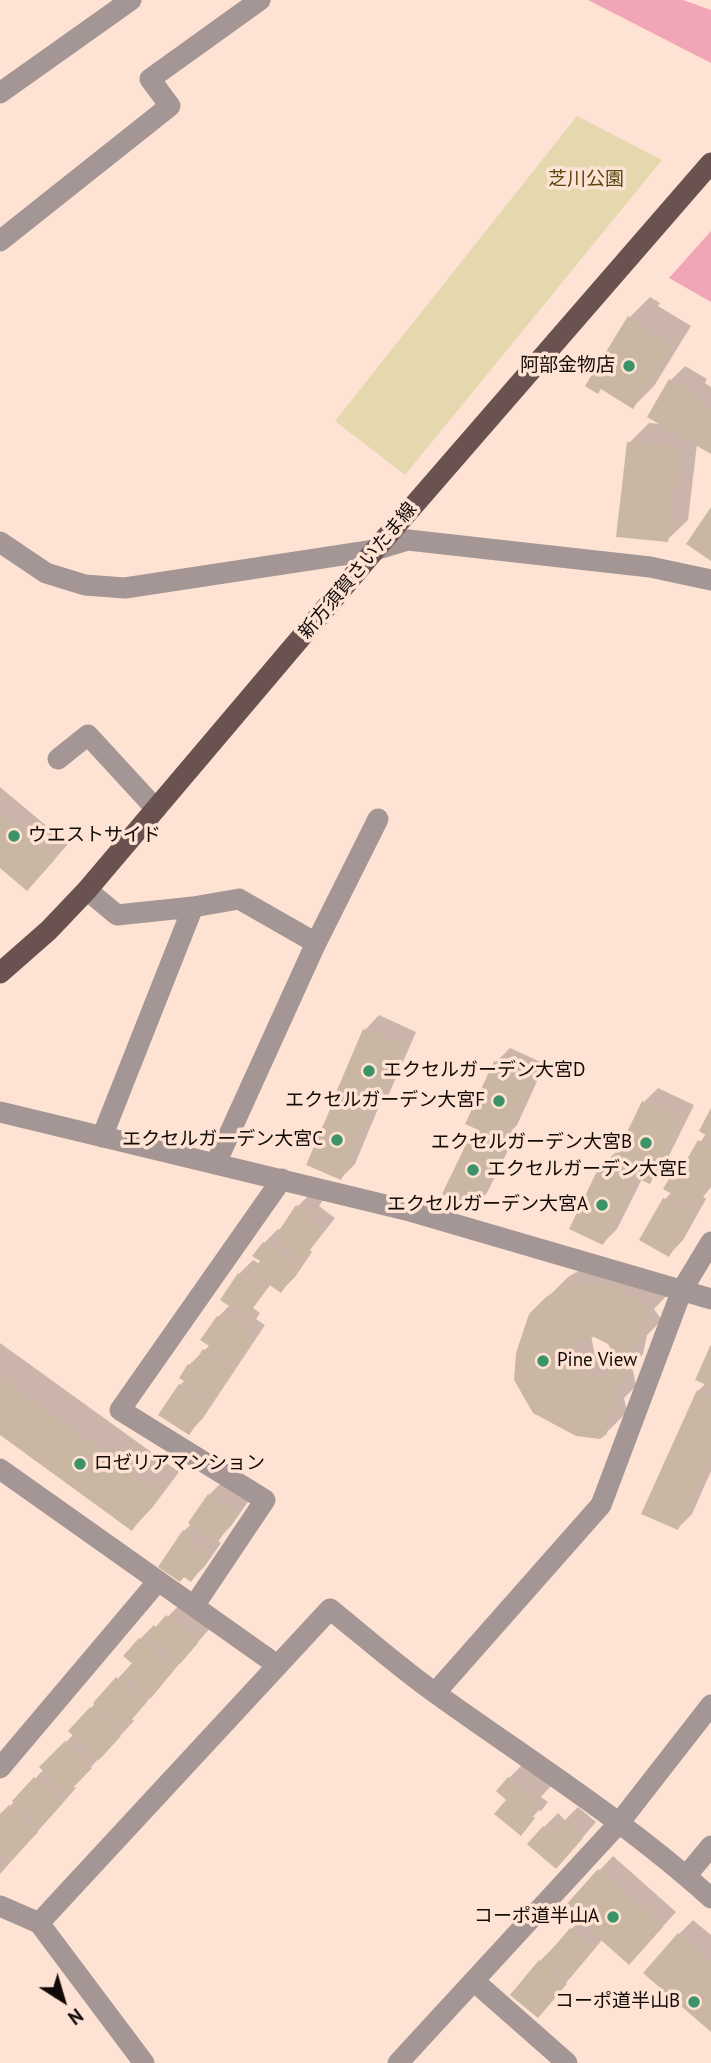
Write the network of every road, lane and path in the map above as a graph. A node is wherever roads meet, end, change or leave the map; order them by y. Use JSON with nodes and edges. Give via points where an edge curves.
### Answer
{"nodes":[{"id":1,"x":131,"y":0,"type":"edge"},
{"id":2,"x":260,"y":0,"type":"edge"},
{"id":3,"x":0,"y":93,"type":"edge"},
{"id":4,"x":709,"y":165,"type":"edge"},
{"id":5,"x":0,"y":242,"type":"edge"},
{"id":6,"x":0,"y":542,"type":"edge"},
{"id":7,"x":375,"y":550,"type":"junction"},
{"id":8,"x":711,"y":580,"type":"edge"},
{"id":9,"x":58,"y":759,"type":"dead end"},
{"id":10,"x":156,"y":809,"type":"junction"},
{"id":11,"x":378,"y":819,"type":"dead end"},
{"id":12,"x":87,"y":890,"type":"junction"},
{"id":13,"x":192,"y":907,"type":"junction"},
{"id":14,"x":316,"y":943,"type":"junction"},
{"id":15,"x":0,"y":973,"type":"edge"},
{"id":16,"x":3,"y":1118,"type":"edge"},
{"id":17,"x":102,"y":1137,"type":"junction"},
{"id":18,"x":216,"y":1163,"type":"junction"},
{"id":19,"x":282,"y":1179,"type":"junction"},
{"id":20,"x":711,"y":1242,"type":"edge"},
{"id":21,"x":682,"y":1290,"type":"junction"},
{"id":22,"x":711,"y":1298,"type":"edge"},
{"id":23,"x":0,"y":1469,"type":"edge"},
{"id":24,"x":158,"y":1581,"type":"junction"},
{"id":25,"x":194,"y":1606,"type":"junction"},
{"id":26,"x":277,"y":1665,"type":"junction"},
{"id":27,"x":435,"y":1693,"type":"junction"},
{"id":28,"x":711,"y":1705,"type":"edge"},
{"id":29,"x":0,"y":1768,"type":"edge"},
{"id":30,"x":620,"y":1823,"type":"junction"},
{"id":31,"x":711,"y":1846,"type":"edge"},
{"id":32,"x":686,"y":1876,"type":"junction"},
{"id":33,"x":711,"y":1898,"type":"edge"},
{"id":34,"x":0,"y":1906,"type":"edge"},
{"id":35,"x":39,"y":1923,"type":"junction"},
{"id":36,"x":474,"y":1981,"type":"junction"},
{"id":37,"x":144,"y":2063,"type":"edge"},
{"id":38,"x":398,"y":2063,"type":"edge"},
{"id":39,"x":567,"y":2063,"type":"edge"}],
"edges":[{"from":1,"to":3,"type":"street"},
{"from":2,"to":5,"type":"street","via":[[150,79],[170,106]]},
{"from":4,"to":7,"type":"main road","name":"新方須賀さいたま線"},
{"from":6,"to":7,"type":"street","via":[[46,573],[85,585],[125,588]]},
{"from":7,"to":8,"type":"street","via":[[408,540],[650,567]]},
{"from":7,"to":10,"type":"main road","name":"新方須賀さいたま線"},
{"from":9,"to":10,"type":"street","via":[[88,735]]},
{"from":10,"to":12,"type":"main road","name":"新方須賀さいたま線"},
{"from":11,"to":14,"type":"street"},
{"from":12,"to":13,"type":"street","via":[[117,915]]},
{"from":12,"to":15,"type":"main road","name":"新方須賀さいたま線"},
{"from":13,"to":14,"type":"street","via":[[239,899]]},
{"from":13,"to":17,"type":"street"},
{"from":14,"to":18,"type":"street"},
{"from":16,"to":17,"type":"street"},
{"from":17,"to":18,"type":"street"},
{"from":18,"to":19,"type":"street"},
{"from":19,"to":21,"type":"street"},
{"from":19,"to":25,"type":"street","via":[[120,1410],[265,1500]]},
{"from":20,"to":21,"type":"street"},
{"from":21,"to":22,"type":"street"},
{"from":21,"to":27,"type":"street","via":[[601,1505]]},
{"from":23,"to":24,"type":"street"},
{"from":24,"to":25,"type":"street"},
{"from":24,"to":29,"type":"street"},
{"from":25,"to":26,"type":"street"},
{"from":26,"to":27,"type":"street","via":[[330,1609]]},
{"from":26,"to":35,"type":"street"},
{"from":27,"to":30,"type":"street"},
{"from":28,"to":30,"type":"street"},
{"from":30,"to":32,"type":"street"},
{"from":30,"to":36,"type":"street"},
{"from":31,"to":32,"type":"street"},
{"from":32,"to":33,"type":"street"},
{"from":34,"to":35,"type":"street"},
{"from":35,"to":37,"type":"street"},
{"from":36,"to":38,"type":"street"},
{"from":36,"to":39,"type":"street"}]}
